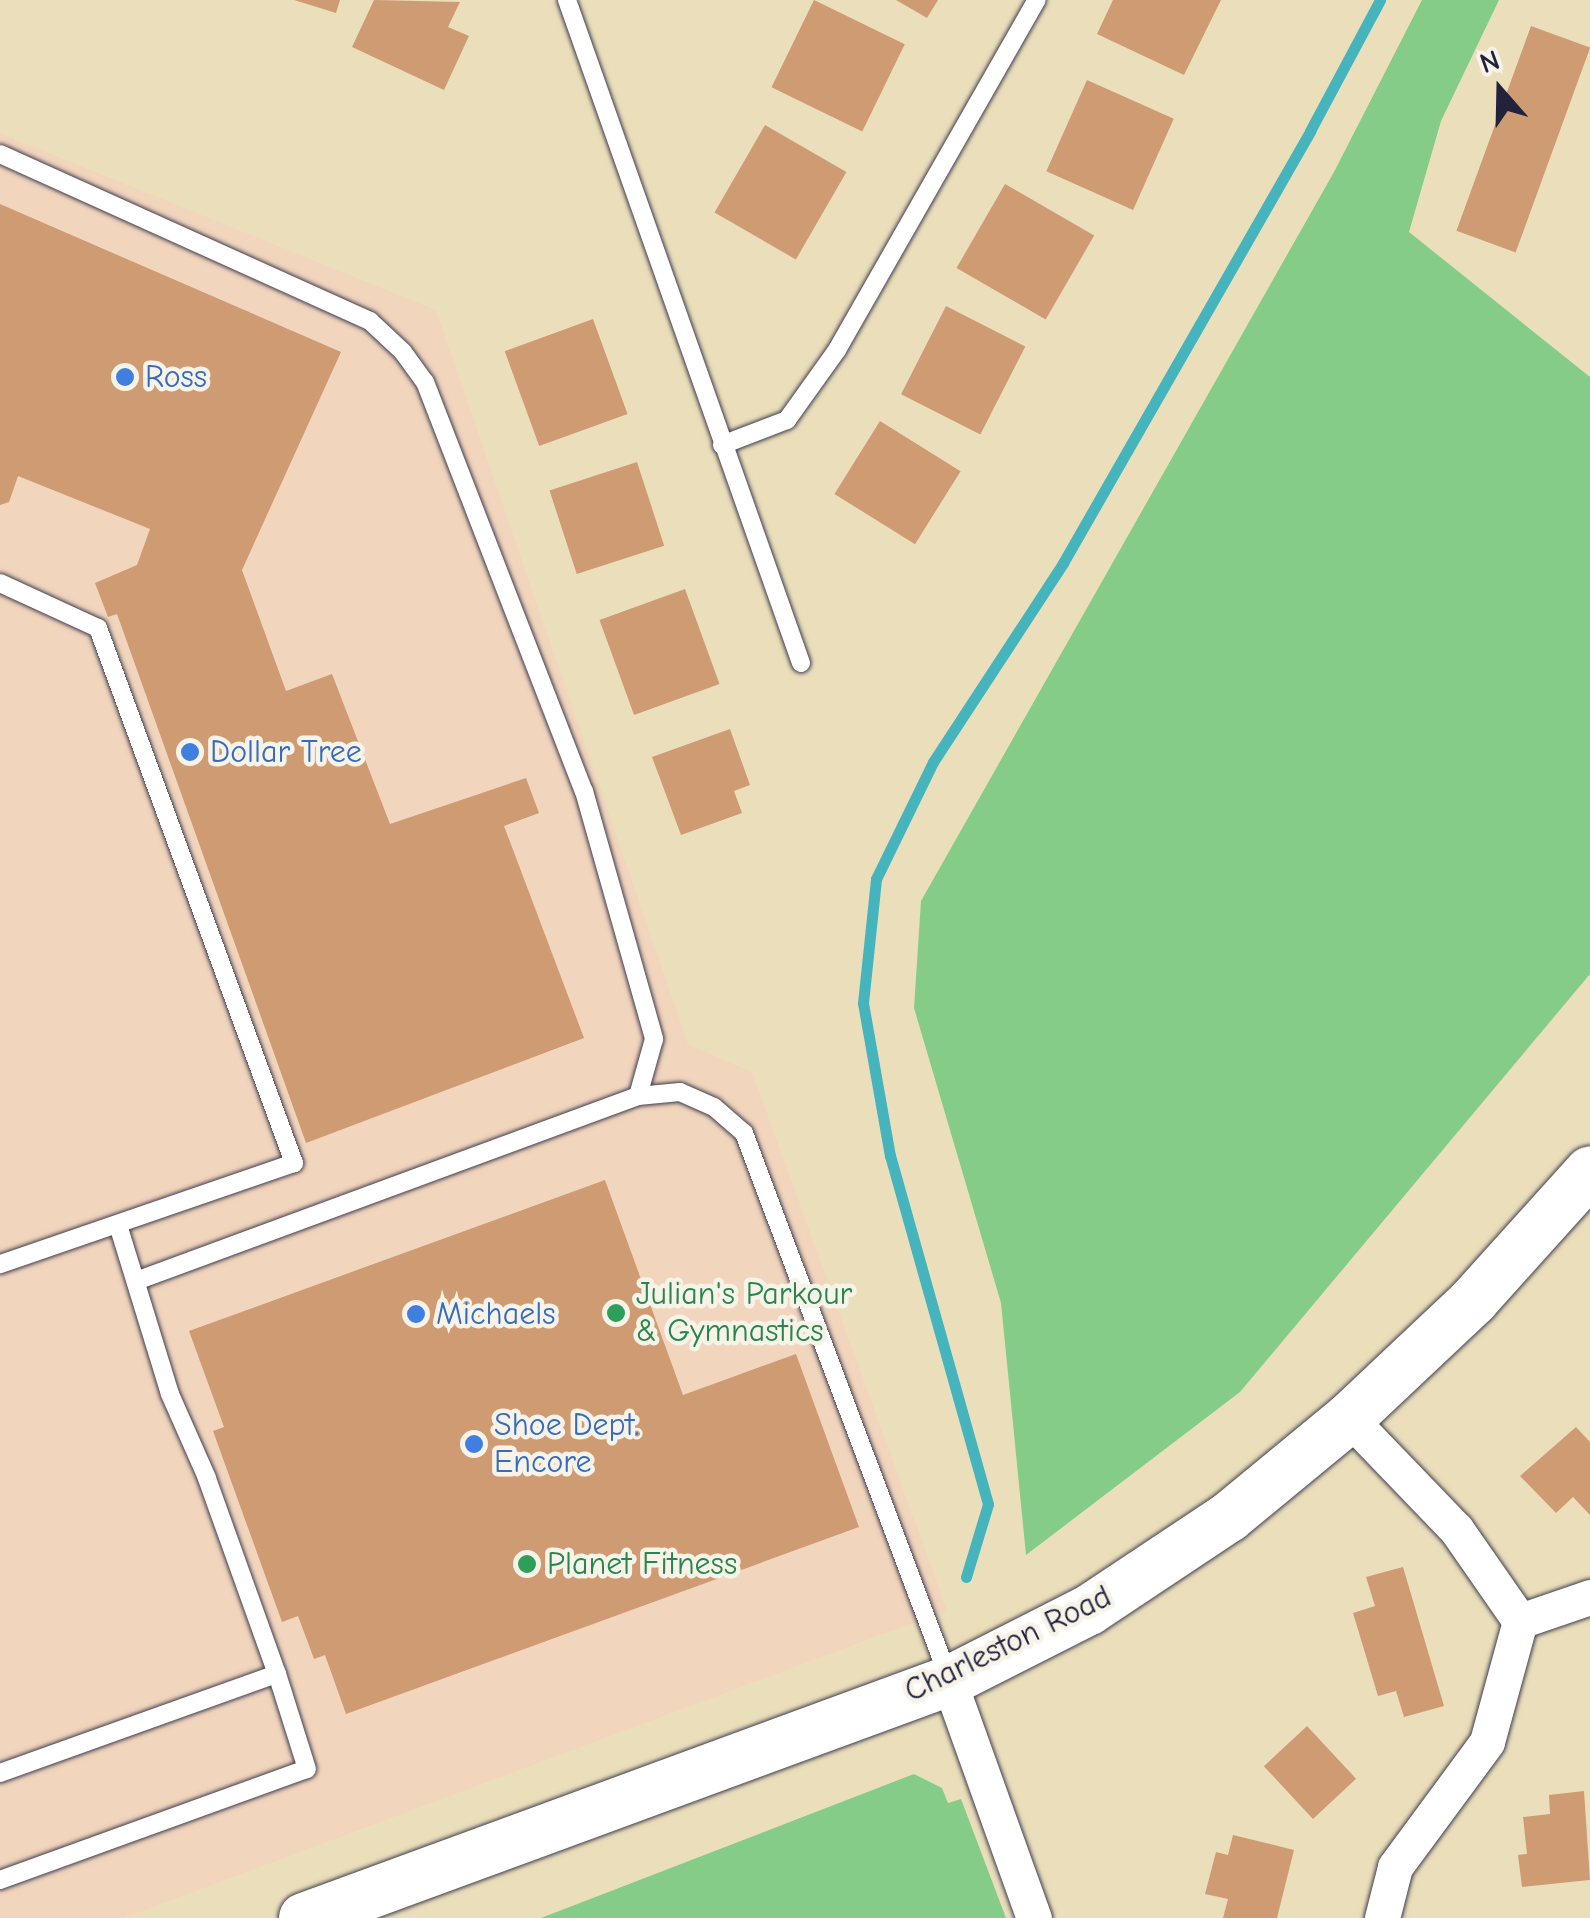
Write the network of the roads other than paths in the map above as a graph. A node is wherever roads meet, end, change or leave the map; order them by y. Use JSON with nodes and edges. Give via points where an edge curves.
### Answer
{"nodes":[{"id":1,"x":567,"y":0,"type":"edge"},
{"id":2,"x":1037,"y":0,"type":"edge"},
{"id":3,"x":0,"y":154,"type":"edge"},
{"id":4,"x":722,"y":445,"type":"junction"},
{"id":5,"x":0,"y":582,"type":"edge"},
{"id":6,"x":801,"y":663,"type":"dead end"},
{"id":7,"x":638,"y":1096,"type":"junction"},
{"id":8,"x":1590,"y":1171,"type":"edge"},
{"id":9,"x":118,"y":1225,"type":"junction"},
{"id":10,"x":0,"y":1264,"type":"edge"},
{"id":11,"x":136,"y":1281,"type":"junction"},
{"id":12,"x":1349,"y":1418,"type":"junction"},
{"id":13,"x":1590,"y":1596,"type":"edge"},
{"id":14,"x":1520,"y":1621,"type":"junction"},
{"id":15,"x":276,"y":1674,"type":"junction"},
{"id":16,"x":949,"y":1681,"type":"junction"},
{"id":17,"x":0,"y":1773,"type":"edge"},
{"id":18,"x":0,"y":1880,"type":"edge"},
{"id":19,"x":304,"y":1918,"type":"edge"},
{"id":20,"x":1034,"y":1918,"type":"edge"},
{"id":21,"x":1382,"y":1918,"type":"edge"}],
"edges":[{"from":1,"to":4,"type":"lane"},
{"from":2,"to":4,"type":"lane","via":[[837,350],[786,420]]},
{"from":3,"to":7,"type":"lane","via":[[370,321],[425,382],[584,791],[654,1039]]},
{"from":4,"to":6,"type":"lane"},
{"from":5,"to":9,"type":"lane","via":[[98,628],[294,1163]]},
{"from":7,"to":11,"type":"lane"},
{"from":7,"to":16,"type":"lane","via":[[680,1092],[714,1107],[744,1133]]},
{"from":8,"to":12,"type":"main road","name":"Charleston Road","via":[[1474,1300]]},
{"from":9,"to":10,"type":"lane"},
{"from":9,"to":11,"type":"lane"},
{"from":11,"to":15,"type":"lane","via":[[170,1394]]},
{"from":12,"to":14,"type":"street","via":[[1456,1529]]},
{"from":12,"to":16,"type":"main road","name":"Charleston Road","via":[[1229,1517],[1089,1610]]},
{"from":13,"to":14,"type":"street"},
{"from":14,"to":21,"type":"street","via":[[1487,1742],[1394,1867]]},
{"from":15,"to":17,"type":"lane"},
{"from":15,"to":18,"type":"lane","via":[[306,1769]]},
{"from":16,"to":19,"type":"main road","name":"Charleston Road"},
{"from":16,"to":20,"type":"street"}]}
